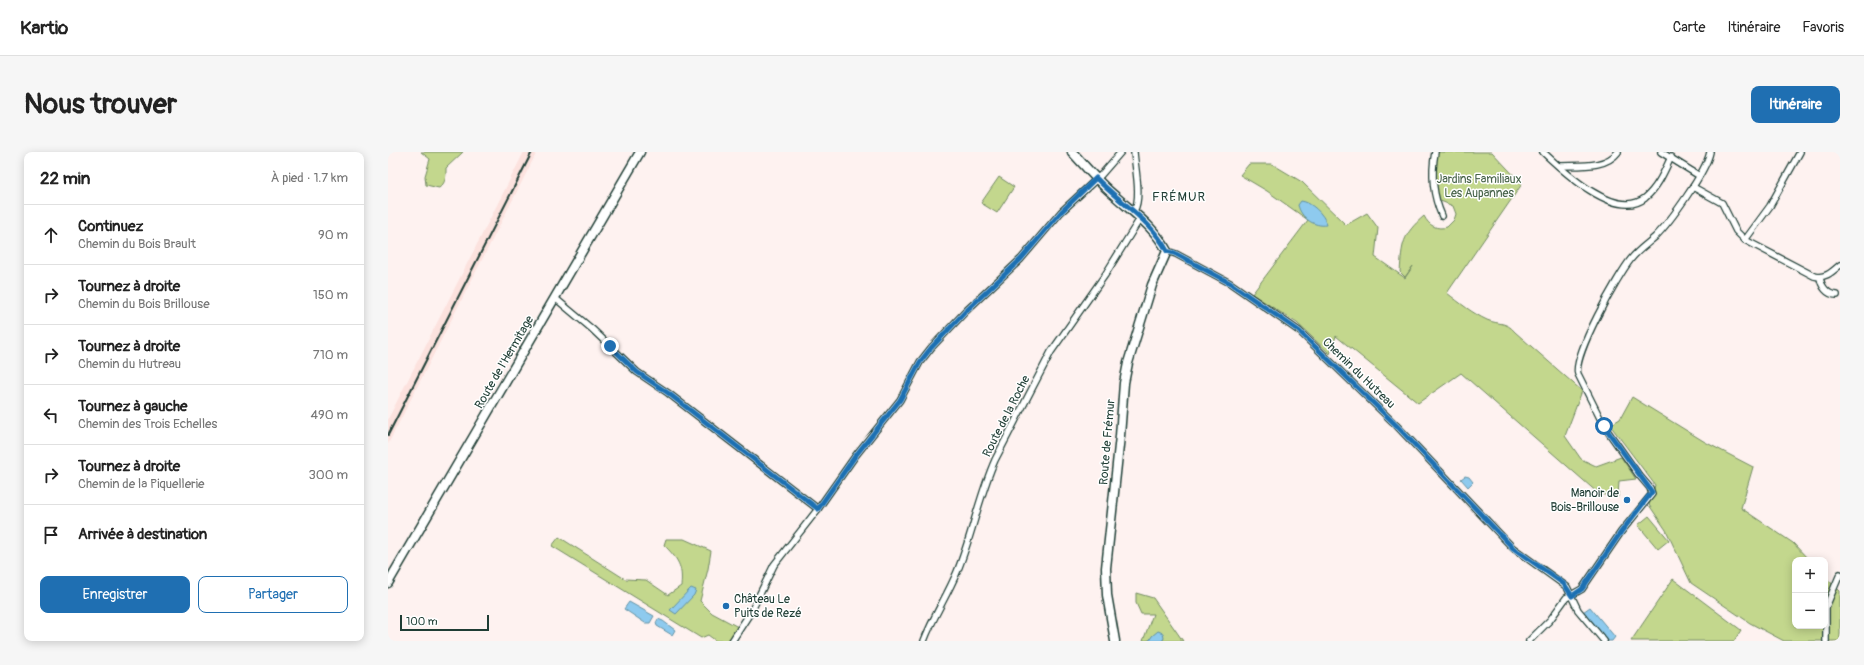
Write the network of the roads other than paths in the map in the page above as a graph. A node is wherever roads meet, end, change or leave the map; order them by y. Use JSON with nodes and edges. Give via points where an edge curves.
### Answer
{"nodes":[{"id":1,"x":640,"y":152,"type":"edge"},
{"id":2,"x":1072,"y":152,"type":"edge"},
{"id":3,"x":1121,"y":152,"type":"edge"},
{"id":4,"x":1134,"y":152,"type":"edge"},
{"id":5,"x":1435,"y":152,"type":"edge"},
{"id":6,"x":1543,"y":152,"type":"edge"},
{"id":7,"x":1618,"y":152,"type":"edge"},
{"id":8,"x":1661,"y":152,"type":"edge"},
{"id":9,"x":1710,"y":152,"type":"edge"},
{"id":10,"x":1800,"y":152,"type":"edge"},
{"id":11,"x":1671,"y":157,"type":"junction"},
{"id":12,"x":1559,"y":166,"type":"junction"},
{"id":13,"x":1698,"y":175,"type":"junction"},
{"id":14,"x":1096,"y":178,"type":"junction"},
{"id":15,"x":1693,"y":186,"type":"junction"},
{"id":16,"x":1134,"y":211,"type":"junction"},
{"id":17,"x":1442,"y":216,"type":"dead end"},
{"id":18,"x":1141,"y":217,"type":"junction"},
{"id":19,"x":1745,"y":240,"type":"junction"},
{"id":20,"x":1167,"y":251,"type":"junction"},
{"id":21,"x":1840,"y":265,"type":"edge"},
{"id":22,"x":1820,"y":277,"type":"junction"},
{"id":23,"x":1837,"y":295,"type":"dead end"},
{"id":24,"x":555,"y":298,"type":"junction"},
{"id":25,"x":818,"y":509,"type":"junction"},
{"id":26,"x":1840,"y":574,"type":"edge"},
{"id":27,"x":388,"y":583,"type":"edge"},
{"id":28,"x":1572,"y":596,"type":"junction"},
{"id":29,"x":732,"y":641,"type":"edge"},
{"id":30,"x":924,"y":641,"type":"edge"},
{"id":31,"x":1115,"y":641,"type":"edge"},
{"id":32,"x":1529,"y":641,"type":"edge"},
{"id":33,"x":1604,"y":641,"type":"edge"},
{"id":34,"x":1826,"y":641,"type":"edge"}],
"edges":[{"from":1,"to":24,"type":"street","name":"Route de l'Hermitage"},
{"from":2,"to":14,"type":"street"},
{"from":3,"to":14,"type":"street"},
{"from":4,"to":16,"type":"street","via":[[1138,197]]},
{"from":5,"to":17,"type":"street","via":[[1435,195]]},
{"from":6,"to":12,"type":"street"},
{"from":7,"to":12,"type":"street","via":[[1597,164]]},
{"from":8,"to":11,"type":"street"},
{"from":9,"to":13,"type":"street"},
{"from":10,"to":19,"type":"street","via":[[1770,206]]},
{"from":11,"to":12,"type":"street","via":[[1659,184],[1644,199],[1629,204],[1612,202],[1600,196]]},
{"from":11,"to":13,"type":"street"},
{"from":13,"to":15,"type":"street"},
{"from":14,"to":16,"type":"street"},
{"from":14,"to":25,"type":"street","via":[[1061,212],[1021,259],[931,348],[920,362],[900,400],[856,455]]},
{"from":15,"to":19,"type":"street","via":[[1722,203],[1736,231]]},
{"from":15,"to":28,"type":"street","via":[[1656,236],[1639,250],[1620,275],[1581,352],[1577,369],[1604,426],[1652,491],[1581,591]]},
{"from":16,"to":18,"type":"street"},
{"from":18,"to":20,"type":"street"},
{"from":18,"to":30,"type":"street","name":"Route de la Roche","via":[[1105,275],[1051,352],[995,460],[957,572]]},
{"from":19,"to":22,"type":"street","via":[[1810,275]]},
{"from":20,"to":28,"type":"street","name":"Chemin du Hutreau","via":[[1230,283],[1299,331],[1396,425],[1513,548],[1564,584]]},
{"from":20,"to":31,"type":"street","name":"Route de Frémur","via":[[1152,285],[1124,383],[1106,568],[1107,595]]},
{"from":21,"to":22,"type":"street","via":[[1828,275]]},
{"from":22,"to":23,"type":"street","via":[[1821,284],[1828,292]]},
{"from":24,"to":25,"type":"street","via":[[592,328],[637,372]]},
{"from":24,"to":27,"type":"street","name":"Route de l'Hermitage"},
{"from":25,"to":29,"type":"street","via":[[774,566]]},
{"from":26,"to":34,"type":"street","via":[[1826,607]]},
{"from":28,"to":32,"type":"street","via":[[1566,598],[1547,624]]},
{"from":28,"to":33,"type":"street","name":"Chemin du Hutreau","via":[[1578,610]]}]}
